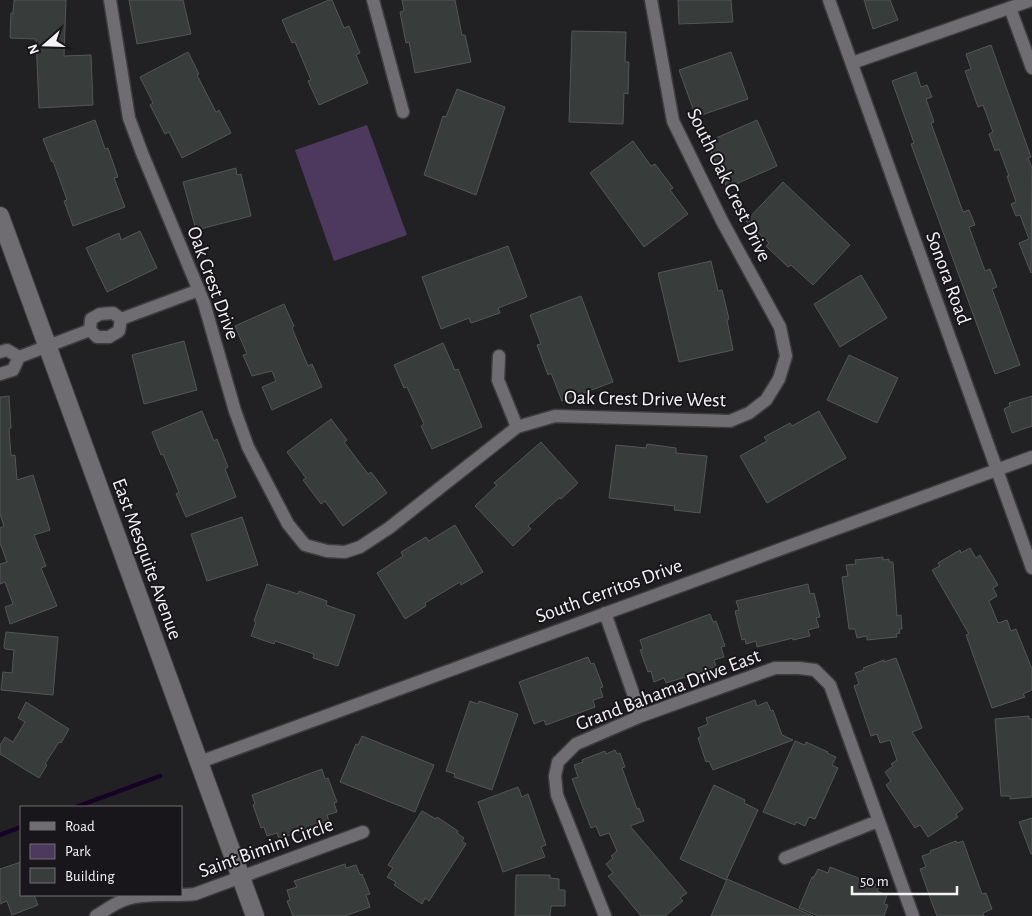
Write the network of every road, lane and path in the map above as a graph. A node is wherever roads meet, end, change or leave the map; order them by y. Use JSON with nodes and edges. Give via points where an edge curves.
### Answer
{"nodes":[{"id":1,"x":110,"y":0,"type":"edge"},
{"id":2,"x":373,"y":0,"type":"edge"},
{"id":3,"x":651,"y":0,"type":"edge"},
{"id":4,"x":829,"y":0,"type":"edge"},
{"id":5,"x":1032,"y":0,"type":"edge"},
{"id":6,"x":1010,"y":8,"type":"junction"},
{"id":7,"x":852,"y":63,"type":"junction"},
{"id":8,"x":1032,"y":68,"type":"edge"},
{"id":9,"x":403,"y":112,"type":"dead end"},
{"id":10,"x":0,"y":216,"type":"edge"},
{"id":11,"x":199,"y":290,"type":"junction"},
{"id":12,"x":121,"y":320,"type":"junction"},
{"id":13,"x":90,"y":330,"type":"junction"},
{"id":14,"x":46,"y":346,"type":"junction"},
{"id":15,"x":0,"y":352,"type":"edge"},
{"id":16,"x":499,"y":356,"type":"dead end"},
{"id":17,"x":19,"y":357,"type":"junction"},
{"id":18,"x":0,"y":374,"type":"edge"},
{"id":19,"x":779,"y":380,"type":"joint"},
{"id":20,"x":517,"y":427,"type":"junction"},
{"id":21,"x":1032,"y":457,"type":"edge"},
{"id":22,"x":997,"y":470,"type":"junction"},
{"id":23,"x":327,"y":551,"type":"joint"},
{"id":24,"x":1032,"y":568,"type":"edge"},
{"id":25,"x":605,"y":612,"type":"junction"},
{"id":26,"x":641,"y":716,"type":"junction"},
{"id":27,"x":200,"y":762,"type":"junction"},
{"id":28,"x":878,"y":821,"type":"junction"},
{"id":29,"x":363,"y":832,"type":"dead end"},
{"id":30,"x":785,"y":858,"type":"dead end"},
{"id":31,"x":241,"y":878,"type":"junction"},
{"id":32,"x":140,"y":896,"type":"edge"},
{"id":33,"x":182,"y":896,"type":"edge"},
{"id":34,"x":96,"y":916,"type":"edge"},
{"id":35,"x":255,"y":916,"type":"edge"},
{"id":36,"x":605,"y":916,"type":"edge"},
{"id":37,"x":912,"y":916,"type":"edge"}],
"edges":[{"from":1,"to":11,"type":"street","name":"Oak Crest Drive","via":[[130,118]]},
{"from":2,"to":9,"type":"street"},
{"from":3,"to":19,"type":"street","name":"South Oak Crest Drive","via":[[673,121],[722,221],[780,327],[786,356]]},
{"from":4,"to":7,"type":"street","name":"Sonora Road"},
{"from":5,"to":6,"type":"street"},
{"from":6,"to":7,"type":"street"},
{"from":6,"to":8,"type":"street"},
{"from":7,"to":22,"type":"street","name":"Sonora Road"},
{"from":10,"to":14,"type":"street","name":"East Mesquite Avenue"},
{"from":11,"to":12,"type":"street"},
{"from":11,"to":23,"type":"street","name":"Oak Crest Drive","via":[[248,447],[288,524],[305,545]]},
{"from":12,"to":13,"type":"street","via":[[113,313],[100,314],[91,320]]},
{"from":12,"to":13,"type":"street","via":[[119,331],[109,337],[97,337]]},
{"from":13,"to":14,"type":"street"},
{"from":14,"to":17,"type":"street"},
{"from":14,"to":27,"type":"street","name":"East Mesquite Avenue"},
{"from":15,"to":17,"type":"street","via":[[7,350]]},
{"from":16,"to":20,"type":"street","via":[[498,380]]},
{"from":17,"to":18,"type":"street","via":[[12,370]]},
{"from":19,"to":20,"type":"street","name":"Oak Crest Drive West","via":[[766,400],[749,413],[730,421],[556,416]]},
{"from":20,"to":23,"type":"street","name":"Oak Crest Drive West","via":[[389,528],[360,547],[344,552]]},
{"from":21,"to":22,"type":"street","name":"South Cerritos Drive"},
{"from":22,"to":24,"type":"street","name":"Sonora Road"},
{"from":22,"to":25,"type":"street","name":"South Cerritos Drive"},
{"from":25,"to":26,"type":"street"},
{"from":25,"to":27,"type":"street","name":"South Cerritos Drive"},
{"from":26,"to":28,"type":"street","name":"Grand Bahama Drive East","via":[[775,668],[815,670],[830,685]]},
{"from":26,"to":36,"type":"street","name":"Grand Bahama Drive East","via":[[576,744],[558,762],[555,776],[556,795]]},
{"from":27,"to":31,"type":"street","name":"East Mesquite Avenue"},
{"from":28,"to":30,"type":"street"},
{"from":28,"to":37,"type":"street","name":"Grand Bahama Drive East"},
{"from":29,"to":31,"type":"street","name":"Saint Bimini Circle"},
{"from":31,"to":33,"type":"street","name":"Saint Bimini Circle"},
{"from":31,"to":35,"type":"street","name":"East Mesquite Avenue"},
{"from":32,"to":34,"type":"street","name":"Saint Bimini Circle","via":[[126,899]]}]}
